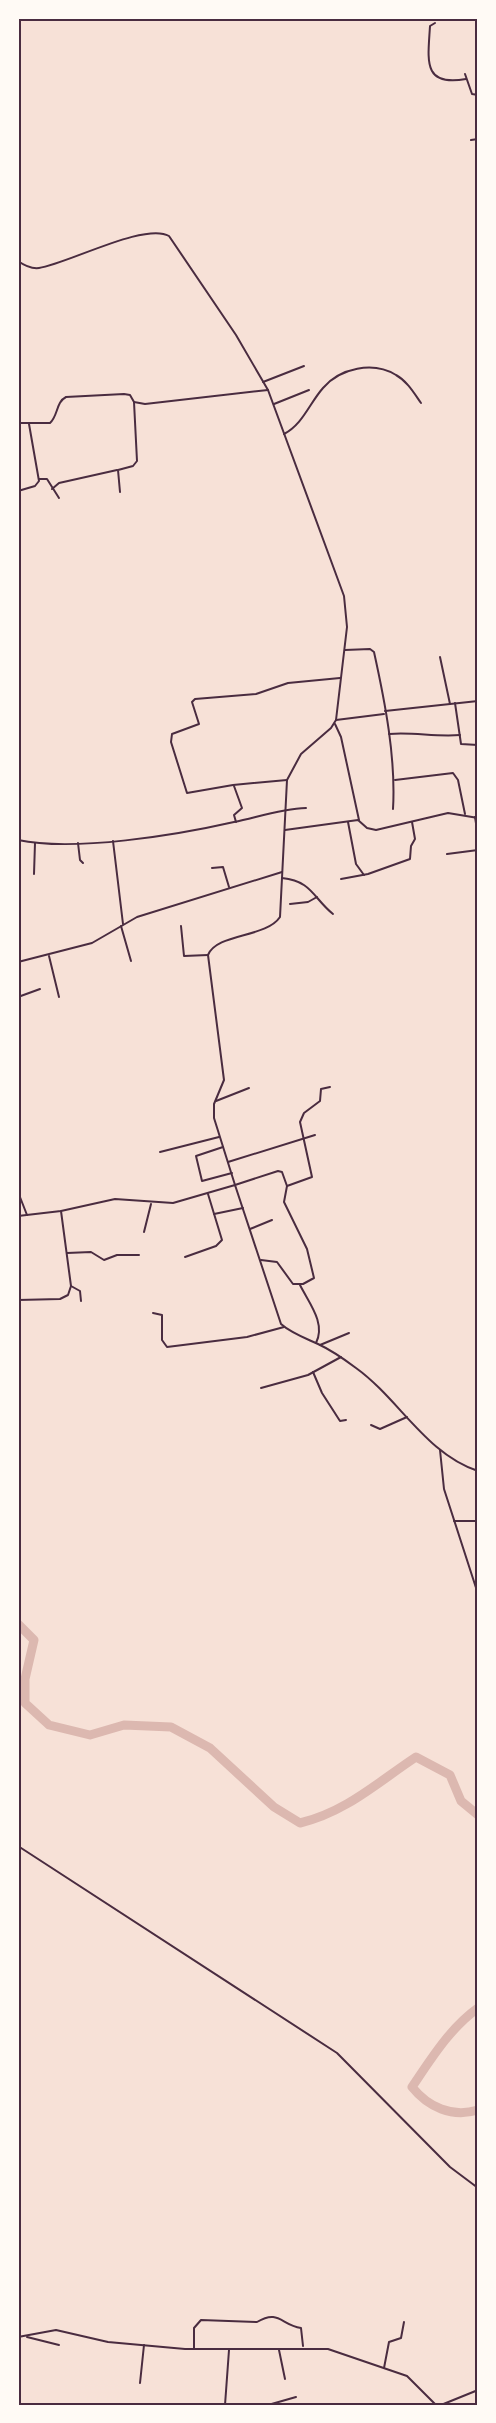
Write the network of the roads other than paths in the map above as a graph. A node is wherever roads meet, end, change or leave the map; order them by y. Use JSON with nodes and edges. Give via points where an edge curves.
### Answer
{"nodes":[{"id":1,"x":435,"y":22,"type":"dead end"},
{"id":2,"x":465,"y":74,"type":"dead end"},
{"id":3,"x":466,"y":79,"type":"junction"},
{"id":4,"x":478,"y":95,"type":"edge"},
{"id":5,"x":478,"y":139,"type":"edge"},
{"id":6,"x":471,"y":140,"type":"dead end"},
{"id":7,"x":18,"y":261,"type":"edge"},
{"id":8,"x":304,"y":366,"type":"dead end"},
{"id":9,"x":263,"y":382,"type":"junction"},
{"id":10,"x":268,"y":390,"type":"junction"},
{"id":11,"x":309,"y":390,"type":"dead end"},
{"id":12,"x":134,"y":402,"type":"junction"},
{"id":13,"x":422,"y":403,"type":"dead end"},
{"id":14,"x":274,"y":404,"type":"junction"},
{"id":15,"x":18,"y":423,"type":"edge"},
{"id":16,"x":29,"y":424,"type":"junction"},
{"id":17,"x":284,"y":434,"type":"junction"},
{"id":18,"x":118,"y":470,"type":"junction"},
{"id":19,"x":39,"y":479,"type":"junction"},
{"id":20,"x":52,"y":489,"type":"junction"},
{"id":21,"x":18,"y":491,"type":"edge"},
{"id":22,"x":120,"y":492,"type":"dead end"},
{"id":23,"x":59,"y":498,"type":"dead end"},
{"id":24,"x":345,"y":650,"type":"junction"},
{"id":25,"x":440,"y":657,"type":"dead end"},
{"id":26,"x":340,"y":678,"type":"junction"},
{"id":27,"x":478,"y":701,"type":"edge"},
{"id":28,"x":455,"y":703,"type":"junction"},
{"id":29,"x":450,"y":704,"type":"junction"},
{"id":30,"x":385,"y":713,"type":"junction"},
{"id":31,"x":335,"y":722,"type":"junction"},
{"id":32,"x":389,"y":734,"type":"junction"},
{"id":33,"x":460,"y":735,"type":"junction"},
{"id":34,"x":478,"y":745,"type":"edge"},
{"id":35,"x":288,"y":780,"type":"junction"},
{"id":36,"x":394,"y":780,"type":"junction"},
{"id":37,"x":233,"y":785,"type":"junction"},
{"id":38,"x":306,"y":808,"type":"dead end"},
{"id":39,"x":286,"y":809,"type":"junction"},
{"id":40,"x":393,"y":809,"type":"dead end"},
{"id":41,"x":465,"y":814,"type":"junction"},
{"id":42,"x":476,"y":817,"type":"edge"},
{"id":43,"x":359,"y":820,"type":"junction"},
{"id":44,"x":236,"y":822,"type":"junction"},
{"id":45,"x":348,"y":822,"type":"junction"},
{"id":46,"x":412,"y":822,"type":"junction"},
{"id":47,"x":285,"y":830,"type":"junction"},
{"id":48,"x":478,"y":836,"type":"edge"},
{"id":49,"x":18,"y":840,"type":"edge"},
{"id":50,"x":113,"y":840,"type":"junction"},
{"id":51,"x":35,"y":843,"type":"junction"},
{"id":52,"x":78,"y":843,"type":"junction"},
{"id":53,"x":478,"y":850,"type":"edge"},
{"id":54,"x":447,"y":854,"type":"dead end"},
{"id":55,"x":83,"y":863,"type":"dead end"},
{"id":56,"x":212,"y":868,"type":"dead end"},
{"id":57,"x":282,"y":872,"type":"junction"},
{"id":58,"x":34,"y":874,"type":"dead end"},
{"id":59,"x":364,"y":875,"type":"junction"},
{"id":60,"x":282,"y":878,"type":"junction"},
{"id":61,"x":341,"y":879,"type":"dead end"},
{"id":62,"x":229,"y":887,"type":"junction"},
{"id":63,"x":317,"y":897,"type":"junction"},
{"id":64,"x":290,"y":904,"type":"dead end"},
{"id":65,"x":333,"y":914,"type":"dead end"},
{"id":66,"x":122,"y":925,"type":"junction"},
{"id":67,"x":181,"y":926,"type":"dead end"},
{"id":68,"x":208,"y":955,"type":"junction"},
{"id":69,"x":49,"y":956,"type":"junction"},
{"id":70,"x":18,"y":961,"type":"edge"},
{"id":71,"x":131,"y":961,"type":"dead end"},
{"id":72,"x":40,"y":988,"type":"dead end"},
{"id":73,"x":18,"y":996,"type":"edge"},
{"id":74,"x":59,"y":997,"type":"dead end"},
{"id":75,"x":330,"y":1087,"type":"dead end"},
{"id":76,"x":249,"y":1088,"type":"dead end"},
{"id":77,"x":216,"y":1101,"type":"junction"},
{"id":78,"x":315,"y":1136,"type":"dead end"},
{"id":79,"x":219,"y":1137,"type":"junction"},
{"id":80,"x":303,"y":1139,"type":"junction"},
{"id":81,"x":223,"y":1147,"type":"junction"},
{"id":82,"x":160,"y":1152,"type":"dead end"},
{"id":83,"x":228,"y":1161,"type":"junction"},
{"id":84,"x":232,"y":1173,"type":"junction"},
{"id":85,"x":236,"y":1185,"type":"junction"},
{"id":86,"x":287,"y":1186,"type":"junction"},
{"id":87,"x":18,"y":1192,"type":"edge"},
{"id":88,"x":208,"y":1194,"type":"junction"},
{"id":89,"x":151,"y":1203,"type":"junction"},
{"id":90,"x":243,"y":1208,"type":"junction"},
{"id":91,"x":61,"y":1211,"type":"junction"},
{"id":92,"x":214,"y":1214,"type":"junction"},
{"id":93,"x":27,"y":1215,"type":"junction"},
{"id":94,"x":18,"y":1216,"type":"edge"},
{"id":95,"x":272,"y":1220,"type":"dead end"},
{"id":96,"x":250,"y":1229,"type":"junction"},
{"id":97,"x":144,"y":1232,"type":"dead end"},
{"id":98,"x":67,"y":1253,"type":"junction"},
{"id":99,"x":139,"y":1255,"type":"dead end"},
{"id":100,"x":185,"y":1257,"type":"dead end"},
{"id":101,"x":261,"y":1260,"type":"junction"},
{"id":102,"x":300,"y":1285,"type":"junction"},
{"id":103,"x":71,"y":1286,"type":"junction"},
{"id":104,"x":18,"y":1300,"type":"edge"},
{"id":105,"x":81,"y":1301,"type":"dead end"},
{"id":106,"x":153,"y":1313,"type":"dead end"},
{"id":107,"x":284,"y":1327,"type":"junction"},
{"id":108,"x":349,"y":1333,"type":"dead end"},
{"id":109,"x":318,"y":1344,"type":"junction"},
{"id":110,"x":341,"y":1357,"type":"junction"},
{"id":111,"x":313,"y":1372,"type":"junction"},
{"id":112,"x":261,"y":1388,"type":"dead end"},
{"id":113,"x":407,"y":1417,"type":"junction"},
{"id":114,"x":346,"y":1420,"type":"dead end"},
{"id":115,"x":371,"y":1425,"type":"dead end"},
{"id":116,"x":440,"y":1450,"type":"junction"},
{"id":117,"x":478,"y":1471,"type":"edge"},
{"id":118,"x":454,"y":1521,"type":"junction"},
{"id":119,"x":478,"y":1521,"type":"edge"},
{"id":120,"x":478,"y":1594,"type":"edge"},
{"id":121,"x":18,"y":1845,"type":"edge"},
{"id":122,"x":478,"y":2188,"type":"edge"},
{"id":123,"x":404,"y":2322,"type":"dead end"},
{"id":124,"x":18,"y":2337,"type":"edge"},
{"id":125,"x":24,"y":2337,"type":"junction"},
{"id":126,"x":144,"y":2344,"type":"junction"},
{"id":127,"x":59,"y":2345,"type":"dead end"},
{"id":128,"x":303,"y":2348,"type":"junction"},
{"id":129,"x":194,"y":2349,"type":"junction"},
{"id":130,"x":229,"y":2350,"type":"junction"},
{"id":131,"x":279,"y":2350,"type":"junction"},
{"id":132,"x":384,"y":2368,"type":"junction"},
{"id":133,"x":285,"y":2379,"type":"dead end"},
{"id":134,"x":140,"y":2383,"type":"dead end"},
{"id":135,"x":478,"y":2390,"type":"edge"},
{"id":136,"x":296,"y":2397,"type":"dead end"},
{"id":137,"x":225,"y":2405,"type":"edge"},
{"id":138,"x":268,"y":2405,"type":"edge"},
{"id":139,"x":436,"y":2405,"type":"edge"},
{"id":140,"x":441,"y":2405,"type":"edge"}],
"edges":[{"from":1,"to":3,"type":"street","via":[[431,23],[430,36],[432,74],[447,82]]},
{"from":2,"to":3,"type":"street"},
{"from":3,"to":4,"type":"street","via":[[472,94]]},
{"from":5,"to":6,"type":"street"},
{"from":7,"to":9,"type":"street","via":[[38,268],[88,250],[162,232],[169,236],[236,335]]},
{"from":8,"to":9,"type":"street"},
{"from":9,"to":10,"type":"street"},
{"from":10,"to":12,"type":"street"},
{"from":10,"to":14,"type":"street"},
{"from":11,"to":14,"type":"street"},
{"from":12,"to":16,"type":"street","via":[[124,394],[66,397],[60,400],[52,422]]},
{"from":12,"to":18,"type":"street","via":[[137,461]]},
{"from":13,"to":17,"type":"street","via":[[395,375],[378,369],[354,369],[324,387],[296,427]]},
{"from":14,"to":17,"type":"street"},
{"from":15,"to":16,"type":"street"},
{"from":16,"to":19,"type":"street"},
{"from":17,"to":24,"type":"street","via":[[344,596]]},
{"from":18,"to":20,"type":"street","via":[[59,483]]},
{"from":18,"to":22,"type":"street"},
{"from":19,"to":20,"type":"street","via":[[47,479]]},
{"from":19,"to":21,"type":"street","via":[[37,485]]},
{"from":20,"to":23,"type":"street"},
{"from":24,"to":26,"type":"street"},
{"from":24,"to":30,"type":"street","via":[[374,652]]},
{"from":25,"to":29,"type":"street"},
{"from":26,"to":31,"type":"street"},
{"from":26,"to":37,"type":"street","via":[[288,683],[256,694],[193,700],[199,724],[177,730],[171,738],[185,791]]},
{"from":27,"to":28,"type":"street"},
{"from":28,"to":29,"type":"street"},
{"from":28,"to":33,"type":"street"},
{"from":29,"to":30,"type":"street"},
{"from":30,"to":31,"type":"street"},
{"from":30,"to":32,"type":"street"},
{"from":31,"to":35,"type":"street","via":[[301,754]]},
{"from":31,"to":43,"type":"street"},
{"from":32,"to":33,"type":"street"},
{"from":32,"to":36,"type":"street"},
{"from":33,"to":34,"type":"street","via":[[462,745]]},
{"from":35,"to":37,"type":"street"},
{"from":35,"to":39,"type":"street"},
{"from":36,"to":40,"type":"street"},
{"from":36,"to":41,"type":"street","via":[[453,773]]},
{"from":37,"to":44,"type":"street","via":[[242,808],[234,815]]},
{"from":38,"to":39,"type":"street"},
{"from":39,"to":44,"type":"street"},
{"from":39,"to":47,"type":"street"},
{"from":41,"to":42,"type":"street"},
{"from":41,"to":46,"type":"street","via":[[448,813]]},
{"from":42,"to":48,"type":"street"},
{"from":43,"to":45,"type":"street"},
{"from":43,"to":46,"type":"street","via":[[374,831]]},
{"from":44,"to":50,"type":"street"},
{"from":45,"to":47,"type":"street"},
{"from":45,"to":59,"type":"street","via":[[356,864]]},
{"from":46,"to":59,"type":"street","via":[[415,839],[410,859]]},
{"from":47,"to":57,"type":"street"},
{"from":49,"to":51,"type":"street"},
{"from":50,"to":52,"type":"street"},
{"from":50,"to":66,"type":"street"},
{"from":51,"to":52,"type":"street"},
{"from":51,"to":58,"type":"street"},
{"from":52,"to":55,"type":"street"},
{"from":53,"to":54,"type":"street"},
{"from":56,"to":62,"type":"street","via":[[223,867]]},
{"from":57,"to":60,"type":"street"},
{"from":57,"to":62,"type":"street"},
{"from":59,"to":61,"type":"street"},
{"from":60,"to":63,"type":"street","via":[[302,882]]},
{"from":60,"to":68,"type":"street","via":[[278,921],[215,946]]},
{"from":62,"to":66,"type":"street","via":[[144,914]]},
{"from":63,"to":64,"type":"street"},
{"from":63,"to":65,"type":"street"},
{"from":66,"to":69,"type":"street","via":[[92,943]]},
{"from":66,"to":71,"type":"street"},
{"from":67,"to":68,"type":"street","via":[[184,956]]},
{"from":68,"to":77,"type":"street","via":[[224,1080]]},
{"from":69,"to":70,"type":"street"},
{"from":69,"to":74,"type":"street"},
{"from":72,"to":73,"type":"street"},
{"from":75,"to":80,"type":"street","via":[[321,1089],[320,1101],[302,1117]]},
{"from":76,"to":77,"type":"street"},
{"from":77,"to":79,"type":"street","via":[[214,1118]]},
{"from":78,"to":80,"type":"street"},
{"from":79,"to":81,"type":"street"},
{"from":79,"to":82,"type":"street"},
{"from":80,"to":83,"type":"street"},
{"from":80,"to":86,"type":"street","via":[[312,1176]]},
{"from":81,"to":83,"type":"street"},
{"from":81,"to":84,"type":"street","via":[[196,1156],[202,1181]]},
{"from":83,"to":84,"type":"street"},
{"from":84,"to":85,"type":"street"},
{"from":85,"to":86,"type":"street","via":[[280,1171]]},
{"from":85,"to":88,"type":"street"},
{"from":85,"to":90,"type":"street"},
{"from":86,"to":102,"type":"street","via":[[284,1202],[314,1272],[312,1281]]},
{"from":87,"to":93,"type":"street"},
{"from":88,"to":89,"type":"street","via":[[173,1203]]},
{"from":88,"to":92,"type":"street"},
{"from":89,"to":91,"type":"street","via":[[115,1199]]},
{"from":89,"to":97,"type":"street"},
{"from":90,"to":92,"type":"street"},
{"from":90,"to":96,"type":"street"},
{"from":91,"to":93,"type":"street"},
{"from":91,"to":98,"type":"street"},
{"from":92,"to":100,"type":"street","via":[[220,1243]]},
{"from":93,"to":94,"type":"street"},
{"from":95,"to":96,"type":"street"},
{"from":96,"to":101,"type":"street"},
{"from":98,"to":99,"type":"street","via":[[92,1252],[104,1260],[117,1255]]},
{"from":98,"to":103,"type":"street"},
{"from":101,"to":102,"type":"street","via":[[277,1262],[291,1283]]},
{"from":101,"to":107,"type":"street"},
{"from":102,"to":109,"type":"street","via":[[318,1323]]},
{"from":103,"to":104,"type":"street","via":[[68,1295],[60,1299]]},
{"from":103,"to":105,"type":"street","via":[[80,1291]]},
{"from":106,"to":107,"type":"street","via":[[162,1315],[163,1344],[167,1347],[247,1337]]},
{"from":107,"to":109,"type":"street"},
{"from":108,"to":109,"type":"street"},
{"from":109,"to":110,"type":"street"},
{"from":110,"to":111,"type":"street"},
{"from":110,"to":113,"type":"street","via":[[372,1381]]},
{"from":111,"to":112,"type":"street"},
{"from":111,"to":114,"type":"street","via":[[340,1421]]},
{"from":113,"to":115,"type":"street","via":[[380,1429]]},
{"from":113,"to":116,"type":"street"},
{"from":116,"to":117,"type":"street"},
{"from":116,"to":118,"type":"street","via":[[441,1480]]},
{"from":118,"to":119,"type":"street"},
{"from":118,"to":120,"type":"street"},
{"from":121,"to":122,"type":"street","via":[[337,2053],[450,2167]]},
{"from":123,"to":132,"type":"street","via":[[403,2336],[389,2342]]},
{"from":124,"to":125,"type":"street"},
{"from":125,"to":126,"type":"street","via":[[56,2330],[108,2342]]},
{"from":125,"to":127,"type":"street"},
{"from":126,"to":129,"type":"street"},
{"from":126,"to":134,"type":"street"},
{"from":128,"to":129,"type":"street","via":[[301,2328],[282,2318],[264,2317],[257,2322],[201,2320],[194,2328]]},
{"from":128,"to":131,"type":"street"},
{"from":128,"to":132,"type":"street","via":[[328,2349]]},
{"from":129,"to":130,"type":"street"},
{"from":130,"to":131,"type":"street"},
{"from":130,"to":137,"type":"street"},
{"from":131,"to":133,"type":"street"},
{"from":132,"to":139,"type":"street","via":[[407,2376]]},
{"from":135,"to":140,"type":"street"},
{"from":136,"to":138,"type":"street"}]}
